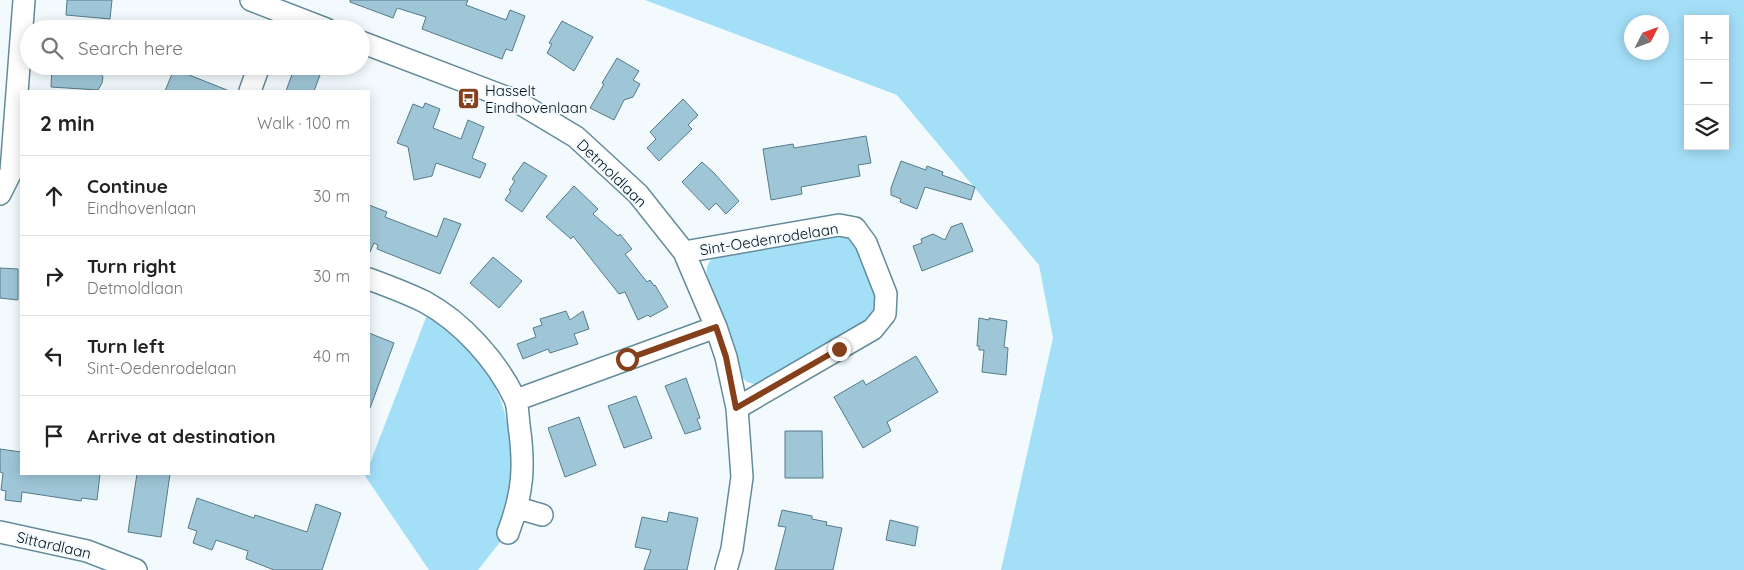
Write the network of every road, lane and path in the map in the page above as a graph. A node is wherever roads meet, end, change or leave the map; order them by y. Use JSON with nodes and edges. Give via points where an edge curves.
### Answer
{"nodes":[{"id":1,"x":24,"y":0,"type":"edge"},
{"id":2,"x":251,"y":0,"type":"edge"},
{"id":3,"x":22,"y":20,"type":"edge"},
{"id":4,"x":276,"y":20,"type":"edge"},
{"id":5,"x":370,"y":45,"type":"edge"},
{"id":6,"x":20,"y":53,"type":"edge"},
{"id":7,"x":256,"y":75,"type":"edge"},
{"id":8,"x":250,"y":90,"type":"edge"},
{"id":9,"x":0,"y":194,"type":"edge"},
{"id":10,"x":684,"y":252,"type":"junction"},
{"id":11,"x":370,"y":278,"type":"edge"},
{"id":12,"x":716,"y":327,"type":"junction"},
{"id":13,"x":516,"y":400,"type":"junction"},
{"id":14,"x":736,"y":408,"type":"junction"},
{"id":15,"x":518,"y":508,"type":"junction"},
{"id":16,"x":542,"y":515,"type":"dead end"},
{"id":17,"x":0,"y":532,"type":"edge"},
{"id":18,"x":508,"y":533,"type":"dead end"},
{"id":19,"x":136,"y":570,"type":"edge"},
{"id":20,"x":726,"y":570,"type":"edge"}],
"edges":[{"from":1,"to":3,"type":"street"},
{"from":2,"to":4,"type":"street"},
{"from":5,"to":10,"type":"street","name":"Detmoldlaan","via":[[516,101],[576,137],[638,194]]},
{"from":6,"to":9,"type":"street","via":[[11,172]]},
{"from":7,"to":8,"type":"street"},
{"from":10,"to":12,"type":"street","name":"Detmoldlaan"},
{"from":10,"to":14,"type":"street","name":"Sint-Oedenrodelaan","via":[[839,225],[854,228],[866,243],[886,294],[885,314],[873,329]]},
{"from":11,"to":13,"type":"street","via":[[426,303],[456,324],[484,350]]},
{"from":12,"to":13,"type":"street"},
{"from":12,"to":14,"type":"street","name":"Detmoldlaan","via":[[726,357]]},
{"from":13,"to":15,"type":"street","via":[[523,476]]},
{"from":14,"to":20,"type":"street","name":"Detmoldlaan","via":[[742,477]]},
{"from":15,"to":16,"type":"street"},
{"from":15,"to":18,"type":"street"},
{"from":17,"to":19,"type":"street","name":"Sittardlaan","via":[[87,551]]}]}
